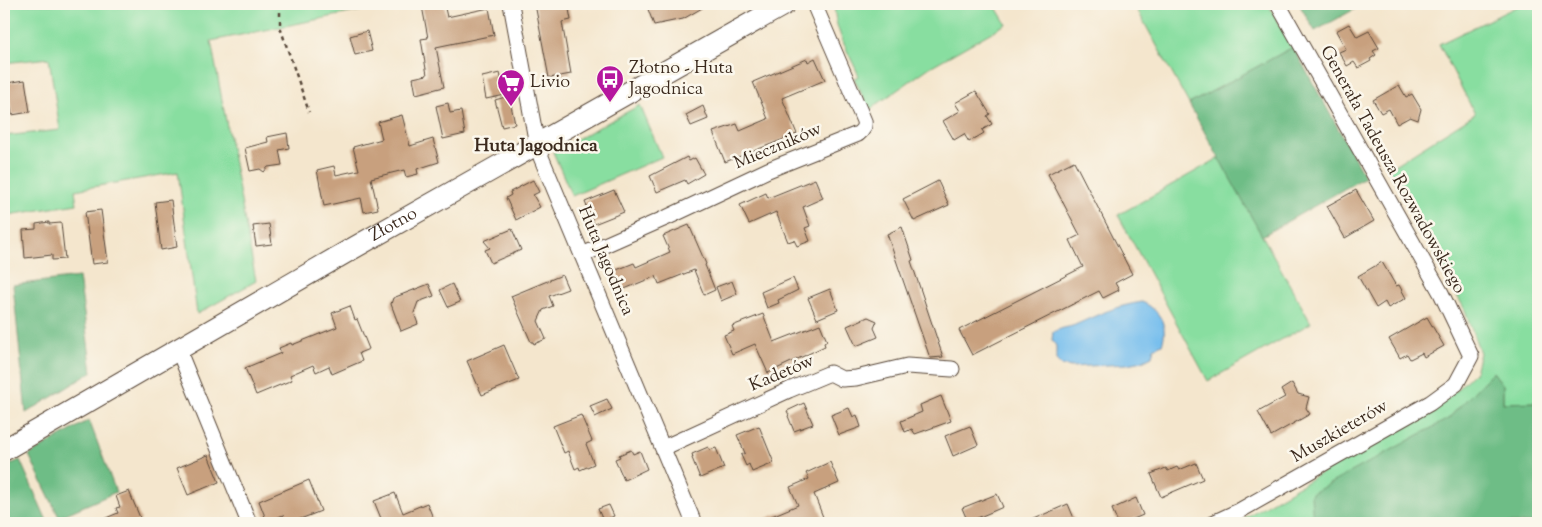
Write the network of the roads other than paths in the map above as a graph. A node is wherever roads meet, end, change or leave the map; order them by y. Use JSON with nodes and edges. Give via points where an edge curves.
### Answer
{"nodes":[{"id":1,"x":511,"y":4,"type":"edge"},
{"id":2,"x":784,"y":4,"type":"edge"},
{"id":3,"x":814,"y":4,"type":"edge"},
{"id":4,"x":1278,"y":4,"type":"edge"},
{"id":5,"x":537,"y":145,"type":"junction"},
{"id":6,"x":582,"y":255,"type":"junction"},
{"id":7,"x":178,"y":349,"type":"junction"},
{"id":8,"x":1472,"y":356,"type":"joint"},
{"id":9,"x":952,"y":369,"type":"dead end"},
{"id":10,"x":663,"y":448,"type":"junction"},
{"id":11,"x":4,"y":450,"type":"edge"},
{"id":12,"x":250,"y":523,"type":"edge"},
{"id":13,"x":694,"y":523,"type":"edge"},
{"id":14,"x":1213,"y":523,"type":"edge"}],
"edges":[{"from":1,"to":5,"type":"street","name":"Huta Jagodnica"},
{"from":2,"to":5,"type":"street","name":"Złotno"},
{"from":3,"to":6,"type":"street","name":"Mieczników","via":[[864,121],[863,131],[738,183]]},
{"from":4,"to":8,"type":"street","name":"Generała Tadeusza Rozwadowskiego","via":[[1441,293]]},
{"from":5,"to":6,"type":"street","name":"Huta Jagodnica"},
{"from":5,"to":7,"type":"street","name":"Złotno"},
{"from":6,"to":10,"type":"street","name":"Huta Jagodnica"},
{"from":7,"to":11,"type":"street","name":"Złotno"},
{"from":7,"to":12,"type":"street"},
{"from":8,"to":14,"type":"street","name":"Muszkieterów","via":[[1456,384],[1430,403]]},
{"from":9,"to":10,"type":"street","name":"Kadetów","via":[[906,366],[842,379],[830,373]]},
{"from":10,"to":13,"type":"street","name":"Huta Jagodnica"}]}
